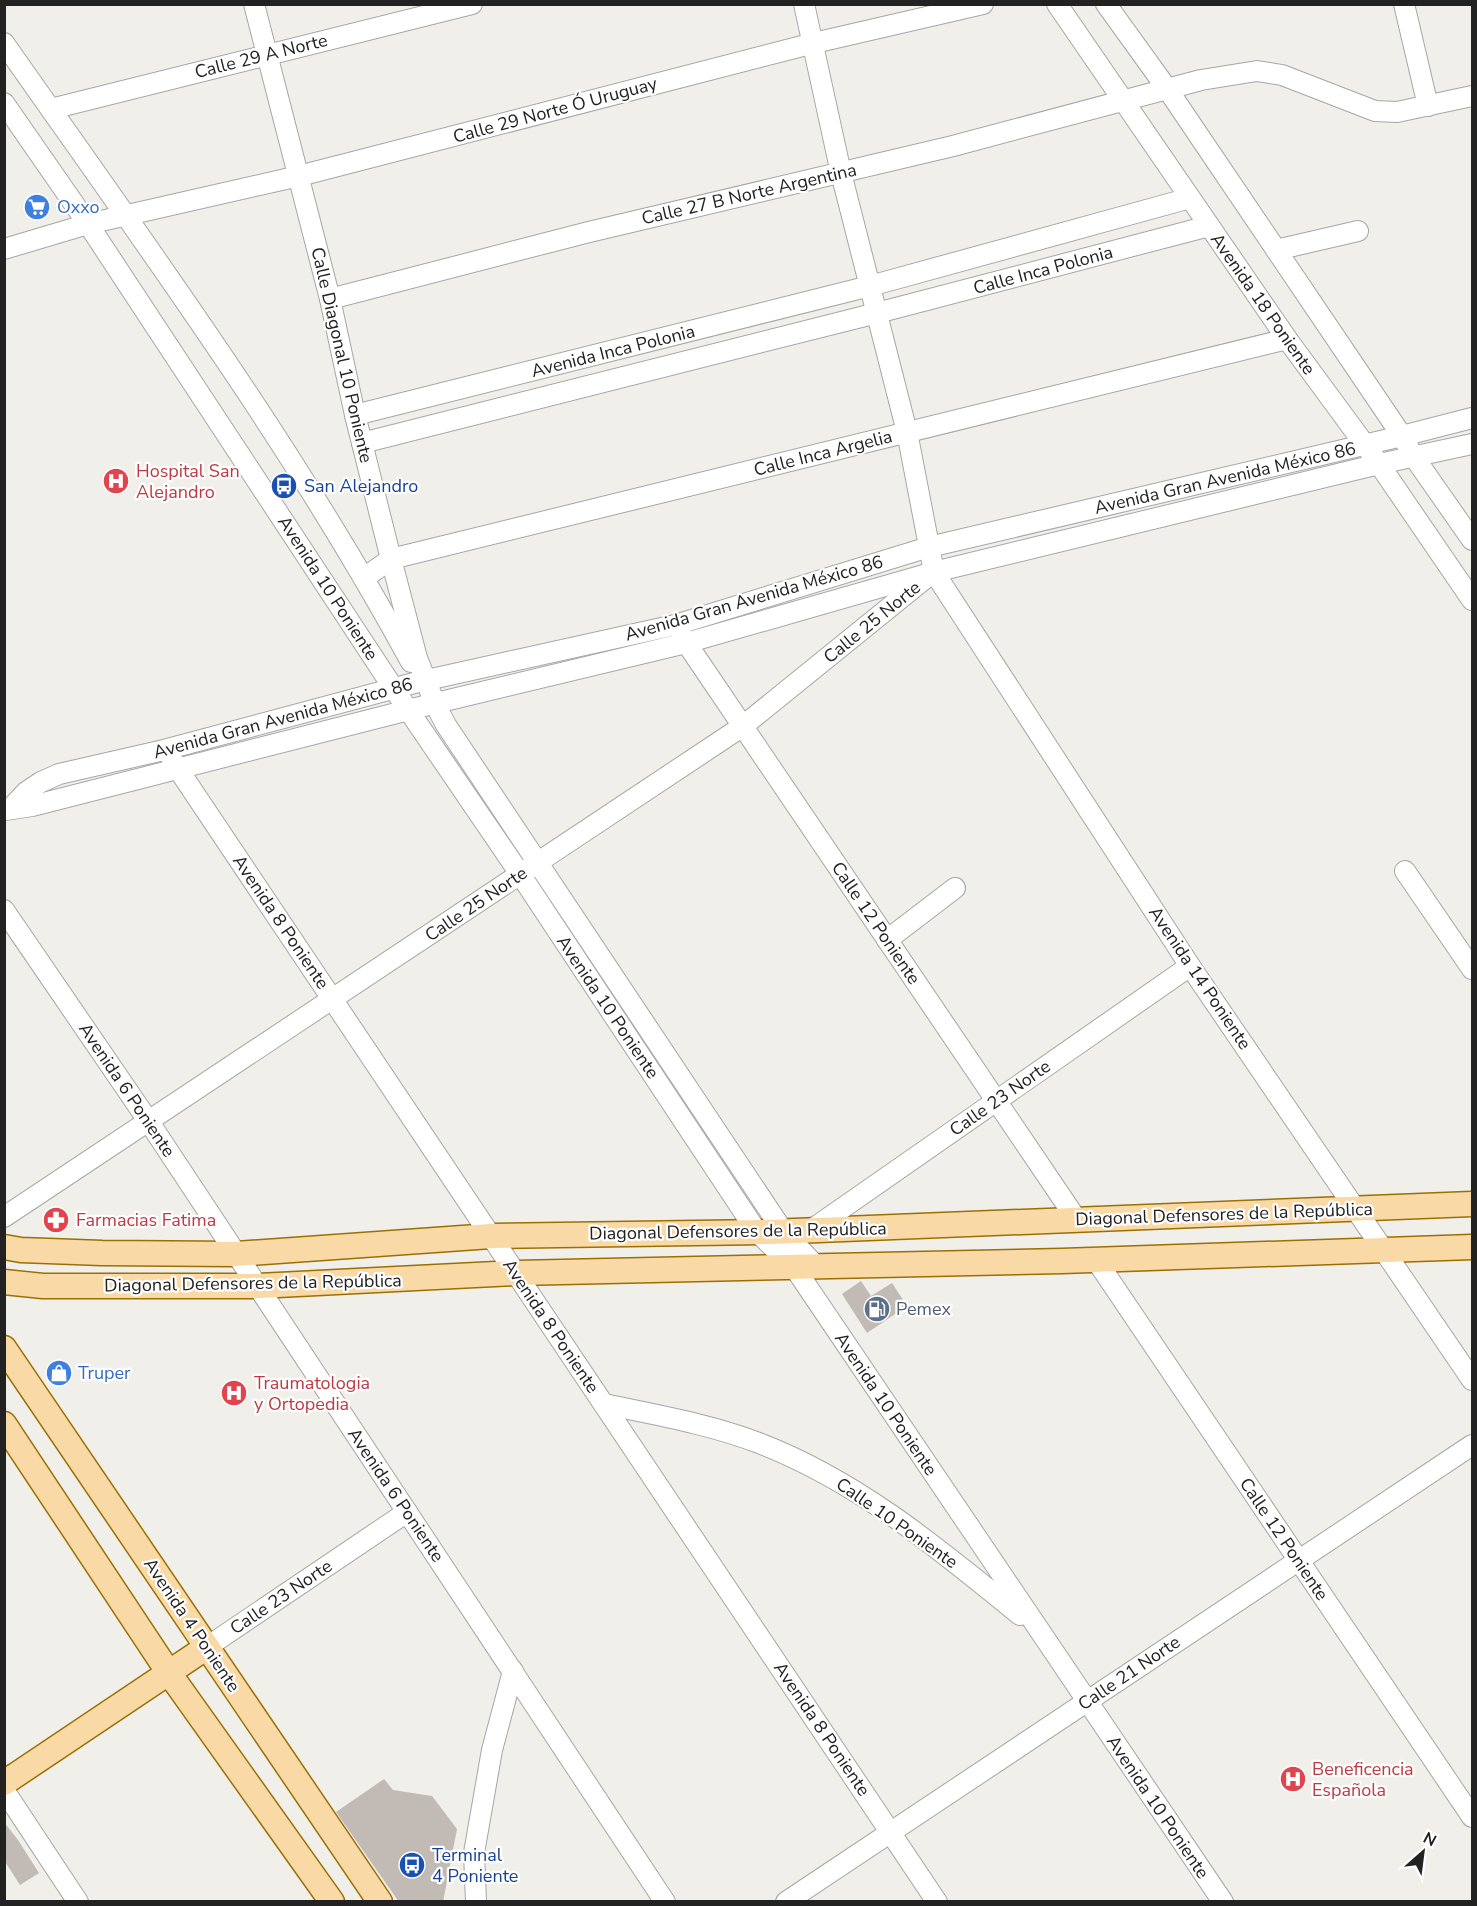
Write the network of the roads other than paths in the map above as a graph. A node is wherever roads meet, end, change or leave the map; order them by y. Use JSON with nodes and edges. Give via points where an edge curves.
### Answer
{"nodes":[{"id":1,"x":254,"y":4,"type":"edge"},
{"id":2,"x":472,"y":4,"type":"edge"},
{"id":3,"x":804,"y":4,"type":"edge"},
{"id":4,"x":983,"y":4,"type":"edge"},
{"id":5,"x":1057,"y":4,"type":"edge"},
{"id":6,"x":1106,"y":4,"type":"edge"},
{"id":7,"x":1404,"y":4,"type":"edge"},
{"id":8,"x":4,"y":43,"type":"edge"},
{"id":9,"x":814,"y":43,"type":"junction"},
{"id":10,"x":267,"y":55,"type":"junction"},
{"id":11,"x":1168,"y":90,"type":"junction"},
{"id":12,"x":1473,"y":96,"type":"edge"},
{"id":13,"x":1125,"y":101,"type":"junction"},
{"id":14,"x":5,"y":105,"type":"edge"},
{"id":15,"x":1428,"y":106,"type":"junction"},
{"id":16,"x":51,"y":109,"type":"junction"},
{"id":17,"x":841,"y":173,"type":"junction"},
{"id":18,"x":299,"y":176,"type":"junction"},
{"id":19,"x":1191,"y":198,"type":"junction"},
{"id":20,"x":127,"y":215,"type":"junction"},
{"id":21,"x":88,"y":224,"type":"junction"},
{"id":22,"x":1209,"y":226,"type":"junction"},
{"id":23,"x":1358,"y":231,"type":"dead end"},
{"id":24,"x":4,"y":249,"type":"edge"},
{"id":25,"x":1276,"y":250,"type":"junction"},
{"id":26,"x":870,"y":286,"type":"junction"},
{"id":27,"x":330,"y":299,"type":"junction"},
{"id":28,"x":877,"y":313,"type":"junction"},
{"id":29,"x":1287,"y":339,"type":"junction"},
{"id":30,"x":355,"y":415,"type":"junction"},
{"id":31,"x":1473,"y":418,"type":"edge"},
{"id":32,"x":907,"y":432,"type":"junction"},
{"id":33,"x":1402,"y":436,"type":"junction"},
{"id":34,"x":362,"y":443,"type":"junction"},
{"id":35,"x":1473,"y":444,"type":"edge"},
{"id":36,"x":1364,"y":445,"type":"junction"},
{"id":37,"x":1414,"y":457,"type":"junction"},
{"id":38,"x":1379,"y":464,"type":"junction"},
{"id":39,"x":1473,"y":540,"type":"edge"},
{"id":40,"x":929,"y":547,"type":"junction"},
{"id":41,"x":391,"y":559,"type":"junction"},
{"id":42,"x":934,"y":572,"type":"junction"},
{"id":43,"x":364,"y":578,"type":"junction"},
{"id":44,"x":1473,"y":600,"type":"edge"},
{"id":45,"x":675,"y":625,"type":"junction"},
{"id":46,"x":686,"y":643,"type":"junction"},
{"id":47,"x":424,"y":681,"type":"junction"},
{"id":48,"x":394,"y":689,"type":"junction"},
{"id":49,"x":434,"y":704,"type":"junction"},
{"id":50,"x":410,"y":710,"type":"junction"},
{"id":51,"x":743,"y":726,"type":"junction"},
{"id":52,"x":164,"y":750,"type":"junction"},
{"id":53,"x":179,"y":768,"type":"junction"},
{"id":54,"x":8,"y":810,"type":"edge"},
{"id":55,"x":528,"y":869,"type":"junction"},
{"id":56,"x":1405,"y":871,"type":"dead end"},
{"id":57,"x":955,"y":888,"type":"dead end"},
{"id":58,"x":4,"y":910,"type":"edge"},
{"id":59,"x":887,"y":940,"type":"junction"},
{"id":60,"x":1190,"y":966,"type":"junction"},
{"id":61,"x":1473,"y":969,"type":"edge"},
{"id":62,"x":333,"y":999,"type":"junction"},
{"id":63,"x":996,"y":1100,"type":"junction"},
{"id":64,"x":149,"y":1122,"type":"junction"},
{"id":65,"x":1473,"y":1204,"type":"edge"},
{"id":66,"x":1356,"y":1209,"type":"junction"},
{"id":67,"x":4,"y":1217,"type":"edge"},
{"id":68,"x":1077,"y":1220,"type":"junction"},
{"id":69,"x":811,"y":1230,"type":"junction"},
{"id":70,"x":783,"y":1231,"type":"junction"},
{"id":71,"x":757,"y":1232,"type":"junction"},
{"id":72,"x":491,"y":1236,"type":"junction"},
{"id":73,"x":4,"y":1247,"type":"edge"},
{"id":74,"x":1473,"y":1247,"type":"edge"},
{"id":75,"x":1384,"y":1250,"type":"junction"},
{"id":76,"x":236,"y":1254,"type":"junction"},
{"id":77,"x":1096,"y":1260,"type":"junction"},
{"id":78,"x":805,"y":1267,"type":"junction"},
{"id":79,"x":517,"y":1273,"type":"junction"},
{"id":80,"x":4,"y":1281,"type":"edge"},
{"id":81,"x":258,"y":1286,"type":"junction"},
{"id":82,"x":4,"y":1347,"type":"edge"},
{"id":83,"x":1473,"y":1380,"type":"edge"},
{"id":84,"x":604,"y":1404,"type":"junction"},
{"id":85,"x":4,"y":1424,"type":"edge"},
{"id":86,"x":1473,"y":1445,"type":"edge"},
{"id":87,"x":407,"y":1512,"type":"junction"},
{"id":88,"x":1299,"y":1560,"type":"junction"},
{"id":89,"x":1037,"y":1629,"type":"junction"},
{"id":90,"x":207,"y":1647,"type":"junction"},
{"id":91,"x":513,"y":1671,"type":"junction"},
{"id":92,"x":169,"y":1673,"type":"junction"},
{"id":93,"x":1086,"y":1702,"type":"junction"},
{"id":94,"x":4,"y":1783,"type":"edge"},
{"id":95,"x":4,"y":1790,"type":"edge"},
{"id":96,"x":1473,"y":1817,"type":"edge"},
{"id":97,"x":891,"y":1832,"type":"junction"},
{"id":98,"x":78,"y":1902,"type":"edge"},
{"id":99,"x":333,"y":1902,"type":"edge"},
{"id":100,"x":380,"y":1902,"type":"edge"},
{"id":101,"x":476,"y":1902,"type":"edge"},
{"id":102,"x":665,"y":1902,"type":"edge"},
{"id":103,"x":786,"y":1902,"type":"edge"},
{"id":104,"x":937,"y":1902,"type":"edge"},
{"id":105,"x":1222,"y":1902,"type":"edge"}],
"edges":[{"from":1,"to":10,"type":"street","name":"Calle Diagonal 10 Poniente"},
{"from":2,"to":10,"type":"street","name":"Calle 29 A Norte"},
{"from":3,"to":9,"type":"street"},
{"from":4,"to":9,"type":"street","name":"Calle 29 Norte Ó Uruguay"},
{"from":5,"to":13,"type":"street","name":"Avenida 18 Poniente"},
{"from":6,"to":11,"type":"street"},
{"from":7,"to":15,"type":"street"},
{"from":8,"to":16,"type":"street","name":"Avenida 10 Poniente"},
{"from":9,"to":17,"type":"street"},
{"from":9,"to":18,"type":"street","name":"Calle 29 Norte Ó Uruguay"},
{"from":10,"to":16,"type":"street","name":"Calle 29 A Norte"},
{"from":10,"to":18,"type":"street","name":"Calle Diagonal 10 Poniente"},
{"from":11,"to":13,"type":"street","name":"Calle 27 B Norte Argentina"},
{"from":11,"to":15,"type":"street","name":"Calle 27 B Norte Argentina","via":[[1257,71],[1282,75],[1375,111],[1397,112]]},
{"from":11,"to":25,"type":"street"},
{"from":12,"to":15,"type":"street","name":"Calle 27 B Norte Argentina"},
{"from":13,"to":17,"type":"street","name":"Calle 27 B Norte Argentina"},
{"from":13,"to":19,"type":"street","name":"Avenida 18 Poniente"},
{"from":14,"to":21,"type":"street","name":"Avenida 10 Poniente"},
{"from":16,"to":20,"type":"street","name":"Avenida 10 Poniente"},
{"from":17,"to":26,"type":"street"},
{"from":17,"to":27,"type":"street","name":"Calle 27 B Norte Argentina","via":[[589,232]]},
{"from":18,"to":20,"type":"street","name":"Calle 29 Norte Ó Uruguay"},
{"from":18,"to":27,"type":"street","name":"Calle Diagonal 10 Poniente"},
{"from":19,"to":22,"type":"street","name":"Avenida 18 Poniente"},
{"from":19,"to":26,"type":"street","name":"Calle Inca Polonia"},
{"from":20,"to":21,"type":"street","name":"Calle 29 Norte Ó Uruguay"},
{"from":20,"to":43,"type":"street","name":"Avenida 10 Poniente"},
{"from":21,"to":24,"type":"street","name":"Calle 29 Norte Ó Uruguay"},
{"from":21,"to":48,"type":"street","name":"Avenida 10 Poniente"},
{"from":22,"to":28,"type":"street","name":"Calle Inca Polonia"},
{"from":22,"to":29,"type":"street","name":"Avenida 18 Poniente"},
{"from":23,"to":25,"type":"street"},
{"from":25,"to":33,"type":"street"},
{"from":26,"to":28,"type":"street"},
{"from":26,"to":30,"type":"street","name":"Avenida Inca Polonia"},
{"from":27,"to":30,"type":"street","name":"Calle Diagonal 10 Poniente"},
{"from":28,"to":32,"type":"street"},
{"from":28,"to":34,"type":"street","name":"Avenida Inca Polonia"},
{"from":29,"to":32,"type":"street","name":"Calle Inca Argelia"},
{"from":29,"to":36,"type":"street","name":"Avenida 18 Poniente"},
{"from":30,"to":34,"type":"street","name":"Calle Diagonal 10 Poniente"},
{"from":31,"to":33,"type":"street","name":"Avenida Gran Avenida México 86"},
{"from":32,"to":40,"type":"street"},
{"from":32,"to":41,"type":"street","name":"Calle Inca Argelia"},
{"from":33,"to":36,"type":"street","name":"Avenida Gran Avenida México 86"},
{"from":33,"to":37,"type":"street"},
{"from":34,"to":41,"type":"street","name":"Calle Diagonal 10 Poniente"},
{"from":35,"to":37,"type":"street","name":"Avenida Gran Avenida México 86"},
{"from":36,"to":38,"type":"street","name":"Avenida 18 Poniente"},
{"from":36,"to":40,"type":"street","name":"Avenida Gran Avenida México 86"},
{"from":37,"to":38,"type":"street","name":"Avenida Gran Avenida México 86"},
{"from":37,"to":39,"type":"street"},
{"from":38,"to":42,"type":"street","name":"Avenida Gran Avenida México 86"},
{"from":38,"to":44,"type":"street","name":"Avenida 18 Poniente"},
{"from":40,"to":42,"type":"street"},
{"from":40,"to":45,"type":"street","name":"Avenida Gran Avenida México 86"},
{"from":41,"to":43,"type":"street","name":"Calle Inca Argelia"},
{"from":41,"to":47,"type":"street","name":"Calle Diagonal 10 Poniente"},
{"from":42,"to":46,"type":"street","name":"Avenida Gran Avenida México 86"},
{"from":42,"to":51,"type":"street","name":"Calle 25 Norte"},
{"from":42,"to":60,"type":"street","name":"Avenida 14 Poniente"},
{"from":43,"to":47,"type":"street","name":"Avenida 10 Poniente"},
{"from":45,"to":46,"type":"street","name":"Calle 12 Poniente"},
{"from":45,"to":47,"type":"street","name":"Avenida Gran Avenida México 86"},
{"from":46,"to":49,"type":"street","name":"Avenida Gran Avenida México 86"},
{"from":46,"to":51,"type":"street","name":"Calle 12 Poniente"},
{"from":47,"to":48,"type":"street","name":"Avenida Gran Avenida México 86"},
{"from":47,"to":49,"type":"street","name":"Calle Diagonal 10 Poniente"},
{"from":48,"to":50,"type":"street","name":"Avenida 10 Poniente"},
{"from":48,"to":52,"type":"street","name":"Avenida Gran Avenida México 86"},
{"from":49,"to":50,"type":"street","name":"Avenida Gran Avenida México 86"},
{"from":49,"to":55,"type":"street","name":"Avenida 10 Poniente"},
{"from":50,"to":53,"type":"street","name":"Avenida Gran Avenida México 86"},
{"from":50,"to":55,"type":"street","name":"Avenida 10 Poniente"},
{"from":51,"to":55,"type":"street","name":"Calle 25 Norte"},
{"from":51,"to":59,"type":"street","name":"Calle 12 Poniente"},
{"from":52,"to":53,"type":"street","name":"Avenida 8 Poniente"},
{"from":52,"to":54,"type":"street","name":"Avenida Gran Avenida México 86","via":[[59,774],[26,792]]},
{"from":53,"to":54,"type":"street","name":"Avenida Gran Avenida México 86"},
{"from":53,"to":62,"type":"street","name":"Avenida 8 Poniente"},
{"from":55,"to":62,"type":"street","name":"Calle 25 Norte"},
{"from":55,"to":70,"type":"street","name":"Avenida 10 Poniente"},
{"from":55,"to":71,"type":"street","name":"Avenida 10 Poniente"},
{"from":56,"to":61,"type":"street"},
{"from":57,"to":59,"type":"street"},
{"from":58,"to":64,"type":"street","name":"Avenida 6 Poniente"},
{"from":59,"to":63,"type":"street","name":"Calle 12 Poniente"},
{"from":60,"to":63,"type":"street","name":"Calle 23 Norte"},
{"from":60,"to":66,"type":"street","name":"Avenida 14 Poniente"},
{"from":62,"to":64,"type":"street","name":"Calle 25 Norte"},
{"from":62,"to":72,"type":"street","name":"Avenida 8 Poniente"},
{"from":63,"to":68,"type":"street","name":"Calle 12 Poniente"},
{"from":63,"to":69,"type":"street","name":"Calle 23 Norte"},
{"from":64,"to":67,"type":"street","name":"Calle 25 Norte"},
{"from":64,"to":76,"type":"street","name":"Avenida 6 Poniente"},
{"from":65,"to":66,"type":"main road","name":"Diagonal Defensores de la República"},
{"from":66,"to":68,"type":"main road","name":"Diagonal Defensores de la República"},
{"from":66,"to":75,"type":"street","name":"Avenida 14 Poniente"},
{"from":68,"to":69,"type":"main road","name":"Diagonal Defensores de la República"},
{"from":69,"to":70,"type":"main road","name":"Diagonal Defensores de la República"},
{"from":70,"to":71,"type":"main road","name":"Diagonal Defensores de la República"},
{"from":70,"to":78,"type":"street","name":"Avenida 10 Poniente"},
{"from":71,"to":72,"type":"main road","name":"Diagonal Defensores de la República"},
{"from":71,"to":78,"type":"street","name":"Avenida 10 Poniente"},
{"from":72,"to":76,"type":"main road","name":"Diagonal Defensores de la República"},
{"from":72,"to":79,"type":"street","name":"Avenida 8 Poniente"},
{"from":73,"to":76,"type":"main road","name":"Diagonal Defensores de la República","via":[[102,1253]]},
{"from":74,"to":75,"type":"main road","name":"Diagonal Defensores de la República"},
{"from":75,"to":77,"type":"main road","name":"Diagonal Defensores de la República"},
{"from":75,"to":83,"type":"street","name":"Avenida 14 Poniente"},
{"from":76,"to":81,"type":"street","name":"Avenida 6 Poniente"},
{"from":77,"to":78,"type":"main road","name":"Diagonal Defensores de la República"},
{"from":77,"to":88,"type":"street","name":"Calle 12 Poniente"},
{"from":78,"to":79,"type":"main road","name":"Diagonal Defensores de la República"},
{"from":78,"to":89,"type":"street","name":"Avenida 10 Poniente"},
{"from":79,"to":81,"type":"main road","name":"Diagonal Defensores de la República"},
{"from":79,"to":84,"type":"street","name":"Avenida 8 Poniente"},
{"from":80,"to":81,"type":"main road","name":"Diagonal Defensores de la República","via":[[43,1286]]},
{"from":81,"to":87,"type":"street","name":"Avenida 6 Poniente"},
{"from":82,"to":90,"type":"main road","name":"Avenida 4 Poniente"},
{"from":84,"to":89,"type":"street","name":"Calle 10 Poniente","via":[[700,1424],[759,1443],[826,1474],[919,1533]]},
{"from":84,"to":97,"type":"street","name":"Avenida 8 Poniente"},
{"from":85,"to":92,"type":"main road"},
{"from":86,"to":88,"type":"street","name":"Calle 21 Norte"},
{"from":87,"to":90,"type":"street","name":"Calle 23 Norte"},
{"from":87,"to":91,"type":"street","name":"Avenida 6 Poniente"},
{"from":88,"to":93,"type":"street","name":"Calle 21 Norte"},
{"from":88,"to":96,"type":"street","name":"Calle 12 Poniente"},
{"from":89,"to":93,"type":"street","name":"Avenida 10 Poniente"},
{"from":90,"to":92,"type":"main road","name":"Calle 23 Norte"},
{"from":90,"to":100,"type":"main road","name":"Avenida 4 Poniente"},
{"from":91,"to":101,"type":"street","via":[[492,1750],[474,1853]]},
{"from":91,"to":102,"type":"street","name":"Avenida 6 Poniente"},
{"from":92,"to":94,"type":"main road","name":"Calle 23 Norte"},
{"from":92,"to":99,"type":"main road"},
{"from":93,"to":97,"type":"street","name":"Calle 21 Norte"},
{"from":93,"to":105,"type":"street","name":"Avenida 10 Poniente"},
{"from":95,"to":98,"type":"street"},
{"from":97,"to":103,"type":"street","name":"Calle 21 Norte"},
{"from":97,"to":104,"type":"street","name":"Avenida 8 Poniente"}]}
